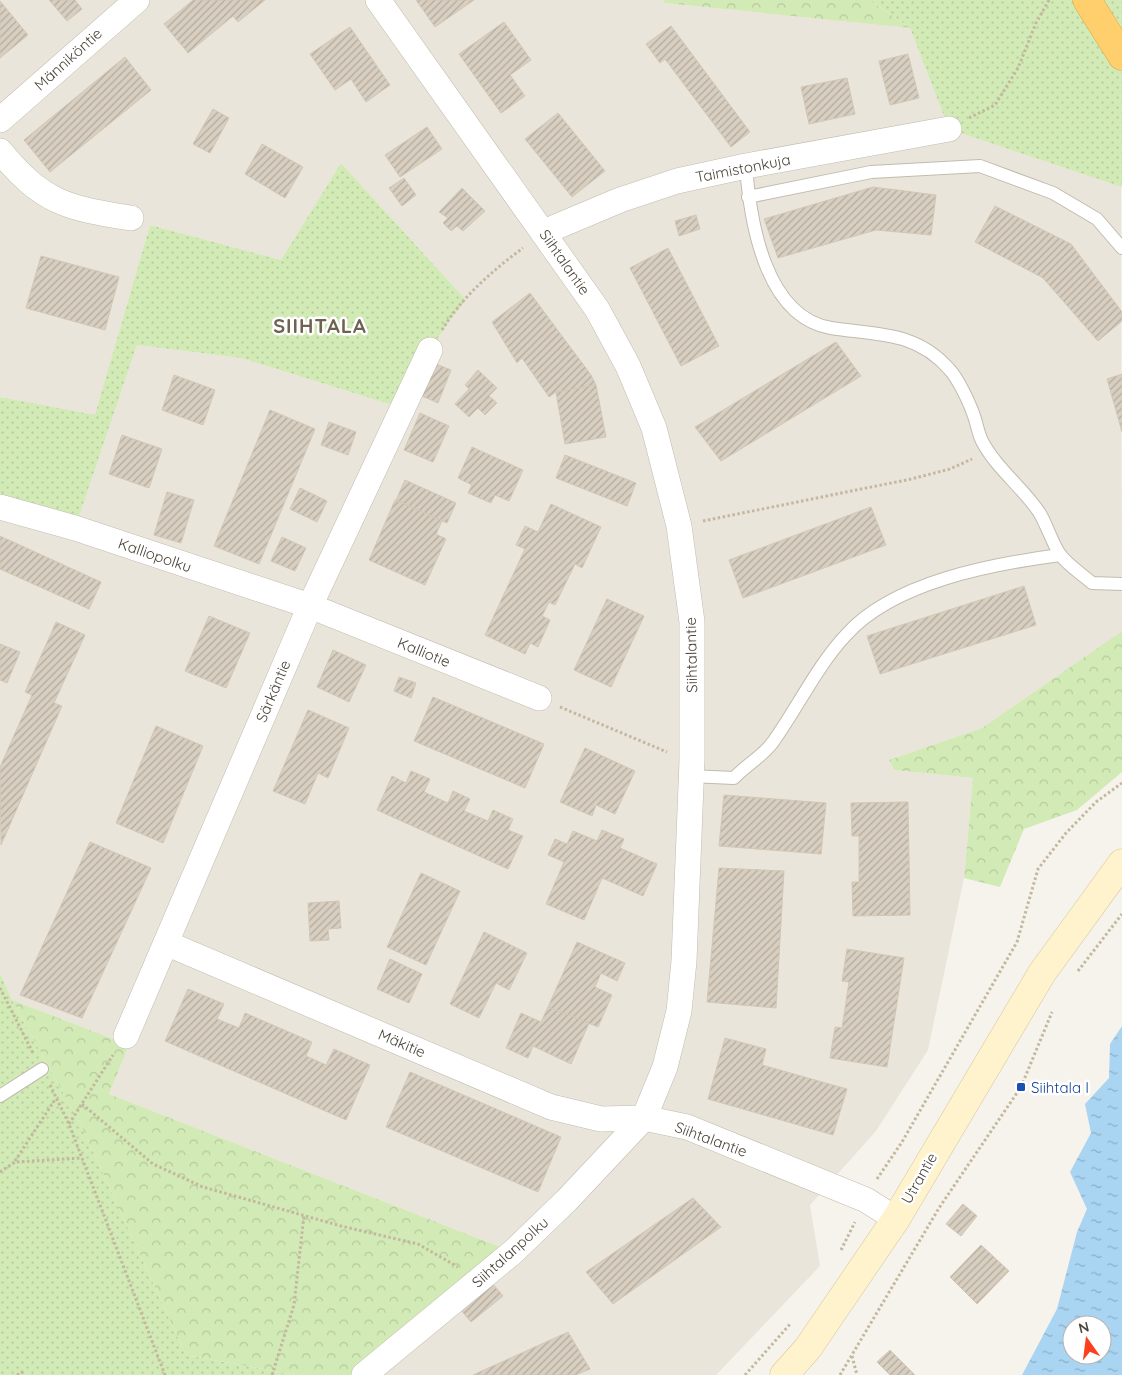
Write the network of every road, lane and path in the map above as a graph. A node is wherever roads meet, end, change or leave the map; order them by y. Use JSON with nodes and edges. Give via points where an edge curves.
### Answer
{"nodes":[{"id":1,"x":137,"y":0,"type":"edge"},
{"id":2,"x":378,"y":0,"type":"edge"},
{"id":3,"x":1049,"y":0,"type":"edge"},
{"id":4,"x":1087,"y":0,"type":"edge"},
{"id":5,"x":1122,"y":56,"type":"edge"},
{"id":6,"x":0,"y":120,"type":"edge"},
{"id":7,"x":949,"y":130,"type":"joint"},
{"id":8,"x":0,"y":151,"type":"edge"},
{"id":9,"x":746,"y":166,"type":"junction"},
{"id":10,"x":748,"y":198,"type":"junction"},
{"id":11,"x":131,"y":218,"type":"dead end"},
{"id":12,"x":544,"y":232,"type":"junction"},
{"id":13,"x":1122,"y":248,"type":"edge"},
{"id":14,"x":430,"y":350,"type":"joint"},
{"id":15,"x":988,"y":452,"type":"junction"},
{"id":16,"x":0,"y":507,"type":"edge"},
{"id":17,"x":679,"y":526,"type":"junction"},
{"id":18,"x":1060,"y":554,"type":"junction"},
{"id":19,"x":1122,"y":584,"type":"edge"},
{"id":20,"x":310,"y":606,"type":"junction"},
{"id":21,"x":539,"y":698,"type":"joint"},
{"id":22,"x":691,"y":768,"type":"junction"},
{"id":23,"x":1122,"y":783,"type":"edge"},
{"id":24,"x":1122,"y":863,"type":"edge"},
{"id":25,"x":1122,"y":888,"type":"edge"},
{"id":26,"x":1122,"y":914,"type":"edge"},
{"id":27,"x":166,"y":943,"type":"junction"},
{"id":28,"x":1042,"y":973,"type":"junction"},
{"id":29,"x":1074,"y":976,"type":"dead end"},
{"id":30,"x":0,"y":988,"type":"edge"},
{"id":31,"x":1053,"y":1008,"type":"dead end"},
{"id":32,"x":126,"y":1036,"type":"joint"},
{"id":33,"x":42,"y":1069,"type":"junction"},
{"id":34,"x":0,"y":1096,"type":"edge"},
{"id":35,"x":56,"y":1098,"type":"junction"},
{"id":36,"x":82,"y":1104,"type":"junction"},
{"id":37,"x":644,"y":1118,"type":"junction"},
{"id":38,"x":69,"y":1124,"type":"junction"},
{"id":39,"x":82,"y":1158,"type":"junction"},
{"id":40,"x":15,"y":1162,"type":"junction"},
{"id":41,"x":0,"y":1172,"type":"edge"},
{"id":42,"x":866,"y":1200,"type":"junction"},
{"id":43,"x":304,"y":1215,"type":"junction"},
{"id":44,"x":896,"y":1219,"type":"junction"},
{"id":45,"x":837,"y":1258,"type":"dead end"},
{"id":46,"x":480,"y":1280,"type":"junction"},
{"id":47,"x":796,"y":1318,"type":"dead end"},
{"id":48,"x":852,"y":1356,"type":"junction"},
{"id":49,"x":17,"y":1375,"type":"edge"},
{"id":50,"x":23,"y":1375,"type":"edge"},
{"id":51,"x":165,"y":1375,"type":"edge"},
{"id":52,"x":272,"y":1375,"type":"edge"},
{"id":53,"x":364,"y":1375,"type":"edge"},
{"id":54,"x":745,"y":1375,"type":"edge"},
{"id":55,"x":784,"y":1375,"type":"edge"},
{"id":56,"x":840,"y":1375,"type":"edge"},
{"id":57,"x":857,"y":1375,"type":"edge"}],
"edges":[{"from":1,"to":6,"type":"street","name":"Männiköntie"},
{"from":2,"to":12,"type":"street","name":"Siihtalantie"},
{"from":3,"to":7,"type":"path","via":[[1036,22],[1018,68],[994,105]]},
{"from":4,"to":5,"type":"highway"},
{"from":7,"to":9,"type":"street","name":"Taimistonkuja"},
{"from":8,"to":11,"type":"street","via":[[39,191],[65,205]]},
{"from":9,"to":10,"type":"lane"},
{"from":9,"to":12,"type":"street","name":"Taimistonkuja","via":[[677,181],[620,200]]},
{"from":10,"to":13,"type":"lane","via":[[871,172],[980,166],[1053,193],[1097,219]]},
{"from":10,"to":15,"type":"lane","via":[[758,243],[775,284],[790,307],[812,322],[830,328],[891,335],[920,344],[950,369],[974,414]]},
{"from":12,"to":14,"type":"path","via":[[501,264],[466,300],[448,320]]},
{"from":12,"to":17,"type":"street","name":"Siihtalantie","via":[[597,309],[628,366],[654,428]]},
{"from":14,"to":20,"type":"street","name":"Särkäntie"},
{"from":15,"to":17,"type":"path","via":[[950,469],[910,479]]},
{"from":15,"to":18,"type":"lane","via":[[1039,513]]},
{"from":16,"to":20,"type":"street","name":"Kalliopolku","via":[[75,528]]},
{"from":17,"to":22,"type":"street","name":"Siihtalantie","via":[[692,622]]},
{"from":18,"to":19,"type":"lane","via":[[1092,583]]},
{"from":18,"to":22,"type":"lane","via":[[1006,562],[889,600],[846,634],[772,744],[734,778]]},
{"from":20,"to":21,"type":"street","name":"Kalliotie"},
{"from":20,"to":27,"type":"street","name":"Särkäntie"},
{"from":21,"to":22,"type":"path","via":[[658,748]]},
{"from":22,"to":37,"type":"street","name":"Siihtalantie","via":[[679,1012],[666,1067]]},
{"from":23,"to":42,"type":"path","via":[[1096,802],[1038,869],[1017,942]]},
{"from":24,"to":28,"type":"main road","name":"Utrantie"},
{"from":25,"to":28,"type":"main road","name":"Utrantie"},
{"from":26,"to":29,"type":"path"},
{"from":27,"to":32,"type":"street","name":"Särkäntie"},
{"from":27,"to":37,"type":"street","name":"Mäkitie","via":[[551,1107],[601,1119]]},
{"from":28,"to":44,"type":"main road","name":"Utrantie"},
{"from":30,"to":33,"type":"path"},
{"from":31,"to":48,"type":"path","via":[[1021,1086],[939,1208]]},
{"from":32,"to":36,"type":"path"},
{"from":33,"to":34,"type":"lane"},
{"from":33,"to":35,"type":"path"},
{"from":35,"to":38,"type":"path"},
{"from":35,"to":40,"type":"path"},
{"from":36,"to":38,"type":"path"},
{"from":36,"to":43,"type":"path","via":[[153,1164],[203,1188]]},
{"from":37,"to":42,"type":"street","name":"Siihtalantie","via":[[687,1127]]},
{"from":37,"to":46,"type":"street","name":"Siihtalanpolku","via":[[567,1200]]},
{"from":38,"to":39,"type":"path"},
{"from":39,"to":40,"type":"path"},
{"from":39,"to":51,"type":"path"},
{"from":40,"to":41,"type":"path"},
{"from":42,"to":44,"type":"street","name":"Siihtalantie"},
{"from":42,"to":45,"type":"path"},
{"from":43,"to":46,"type":"path","via":[[418,1244]]},
{"from":43,"to":52,"type":"path","via":[[294,1305]]},
{"from":44,"to":55,"type":"main road","name":"Utrantie","via":[[808,1348]]},
{"from":46,"to":53,"type":"street","name":"Siihtalanpolku"},
{"from":47,"to":54,"type":"path"},
{"from":48,"to":56,"type":"path"},
{"from":48,"to":57,"type":"path"},
{"from":49,"to":50,"type":"path","via":[[22,1372]]}]}
